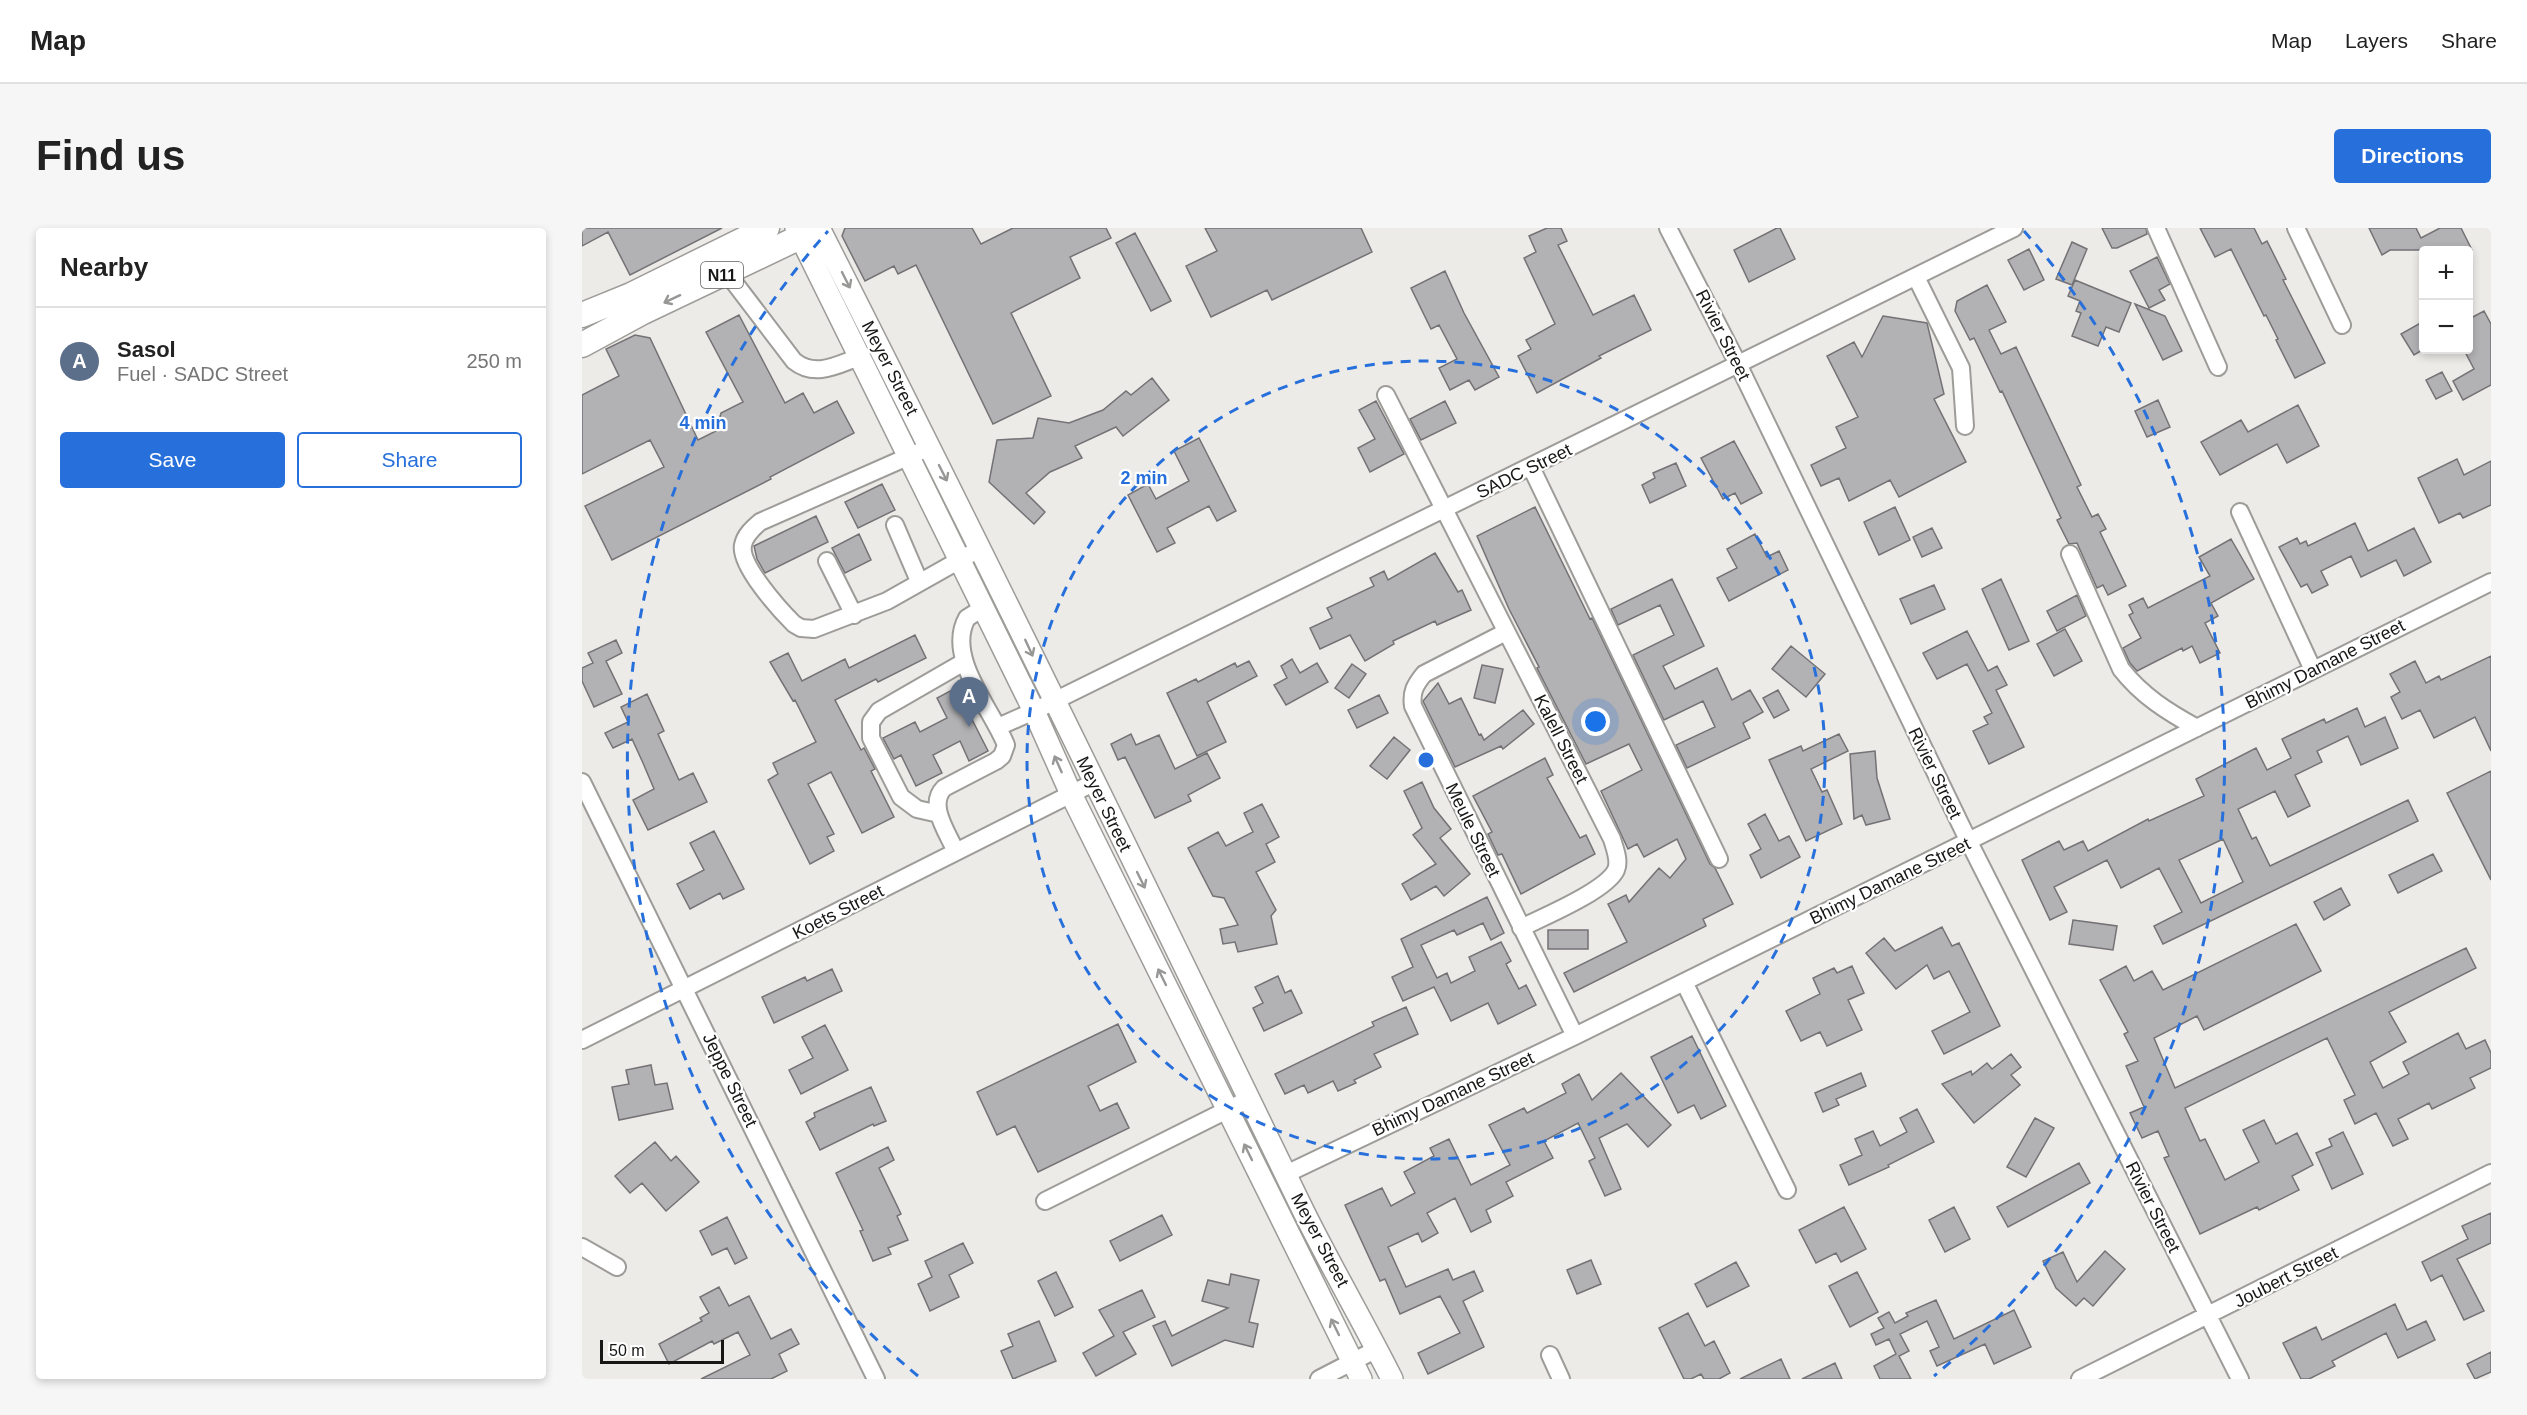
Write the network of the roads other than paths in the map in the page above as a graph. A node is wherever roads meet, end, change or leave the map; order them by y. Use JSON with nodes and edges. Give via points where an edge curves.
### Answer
{"nodes":[{"id":1,"x":767,"y":228,"type":"edge"},
{"id":2,"x":1668,"y":228,"type":"edge"},
{"id":3,"x":2014,"y":228,"type":"edge"},
{"id":4,"x":2156,"y":228,"type":"edge"},
{"id":5,"x":2296,"y":228,"type":"edge"},
{"id":6,"x":809,"y":230,"type":"edge"},
{"id":7,"x":727,"y":273,"type":"junction"},
{"id":8,"x":1916,"y":277,"type":"junction"},
{"id":9,"x":582,"y":315,"type":"edge"},
{"id":10,"x":2342,"y":325,"type":"dead end"},
{"id":11,"x":582,"y":345,"type":"edge"},
{"id":12,"x":859,"y":357,"type":"junction"},
{"id":13,"x":1738,"y":364,"type":"junction"},
{"id":14,"x":2218,"y":367,"type":"dead end"},
{"id":15,"x":1386,"y":395,"type":"dead end"},
{"id":16,"x":1965,"y":426,"type":"dead end"},
{"id":17,"x":930,"y":447,"type":"junction"},
{"id":18,"x":908,"y":456,"type":"junction"},
{"id":19,"x":1531,"y":467,"type":"junction"},
{"id":20,"x":1445,"y":510,"type":"junction"},
{"id":21,"x":2240,"y":512,"type":"dead end"},
{"id":22,"x":895,"y":525,"type":"dead end"},
{"id":23,"x":981,"y":548,"type":"junction"},
{"id":24,"x":2070,"y":555,"type":"dead end"},
{"id":25,"x":959,"y":560,"type":"junction"},
{"id":26,"x":827,"y":561,"type":"dead end"},
{"id":27,"x":919,"y":581,"type":"junction"},
{"id":28,"x":2491,"y":582,"type":"edge"},
{"id":29,"x":982,"y":608,"type":"junction"},
{"id":30,"x":854,"y":615,"type":"junction"},
{"id":31,"x":1506,"y":632,"type":"junction"},
{"id":32,"x":964,"y":662,"type":"junction"},
{"id":33,"x":2313,"y":670,"type":"junction"},
{"id":34,"x":1054,"y":701,"type":"junction"},
{"id":35,"x":1034,"y":711,"type":"junction"},
{"id":36,"x":998,"y":727,"type":"junction"},
{"id":37,"x":2197,"y":728,"type":"junction"},
{"id":38,"x":582,"y":782,"type":"edge"},
{"id":39,"x":1093,"y":783,"type":"junction"},
{"id":40,"x":1071,"y":794,"type":"junction"},
{"id":41,"x":939,"y":814,"type":"junction"},
{"id":42,"x":1969,"y":842,"type":"junction"},
{"id":43,"x":956,"y":852,"type":"junction"},
{"id":44,"x":1719,"y":859,"type":"dead end"},
{"id":45,"x":1521,"y":928,"type":"junction"},
{"id":46,"x":1684,"y":982,"type":"junction"},
{"id":47,"x":686,"y":988,"type":"junction"},
{"id":48,"x":1575,"y":1036,"type":"junction"},
{"id":49,"x":582,"y":1040,"type":"edge"},
{"id":50,"x":1249,"y":1099,"type":"junction"},
{"id":51,"x":1227,"y":1109,"type":"junction"},
{"id":52,"x":2491,"y":1173,"type":"edge"},
{"id":53,"x":1286,"y":1174,"type":"junction"},
{"id":54,"x":1787,"y":1190,"type":"dead end"},
{"id":55,"x":1045,"y":1201,"type":"dead end"},
{"id":56,"x":582,"y":1247,"type":"edge"},
{"id":57,"x":617,"y":1267,"type":"dead end"},
{"id":58,"x":2208,"y":1316,"type":"junction"},
{"id":59,"x":1377,"y":1349,"type":"junction"},
{"id":60,"x":1550,"y":1355,"type":"dead end"},
{"id":61,"x":1357,"y":1371,"type":"edge"},
{"id":62,"x":876,"y":1379,"type":"edge"},
{"id":63,"x":1319,"y":1379,"type":"edge"},
{"id":64,"x":1392,"y":1379,"type":"edge"},
{"id":65,"x":1561,"y":1379,"type":"edge"},
{"id":66,"x":2080,"y":1379,"type":"edge"},
{"id":67,"x":2240,"y":1379,"type":"edge"}],
"edges":[{"from":1,"to":9,"type":"highway","number":"N11"},
{"from":2,"to":13,"type":"street","name":"Rivier Street"},
{"from":3,"to":8,"type":"street","name":"SADC Street"},
{"from":4,"to":14,"type":"street"},
{"from":5,"to":10,"type":"street"},
{"from":6,"to":7,"type":"highway","number":"N11"},
{"from":6,"to":12,"type":"main road"},
{"from":6,"to":17,"type":"main road","name":"Meyer Street","one_way":true},
{"from":7,"to":11,"type":"highway","number":"N11","one_way":true},
{"from":7,"to":12,"type":"street","via":[[804,369],[817,371]]},
{"from":8,"to":13,"type":"street","name":"SADC Street"},
{"from":8,"to":16,"type":"street","via":[[1961,368]]},
{"from":12,"to":18,"type":"main road"},
{"from":13,"to":19,"type":"street","name":"SADC Street"},
{"from":13,"to":42,"type":"street","name":"Rivier Street"},
{"from":15,"to":20,"type":"street","name":"Kalell Street"},
{"from":17,"to":18,"type":"street"},
{"from":17,"to":23,"type":"main road","name":"Meyer Street","one_way":true},
{"from":18,"to":25,"type":"main road"},
{"from":18,"to":30,"type":"street","via":[[760,522],[743,544],[742,553],[753,573],[794,624],[814,629]]},
{"from":19,"to":20,"type":"street","name":"SADC Street"},
{"from":19,"to":44,"type":"street"},
{"from":20,"to":31,"type":"street","name":"Kalell Street"},
{"from":20,"to":34,"type":"street","name":"SADC Street"},
{"from":21,"to":33,"type":"street"},
{"from":22,"to":27,"type":"street"},
{"from":23,"to":25,"type":"street"},
{"from":23,"to":34,"type":"main road","name":"Meyer Street","one_way":true},
{"from":24,"to":37,"type":"street","via":[[2121,669],[2146,696]]},
{"from":25,"to":27,"type":"street"},
{"from":25,"to":29,"type":"main road"},
{"from":26,"to":30,"type":"street"},
{"from":27,"to":30,"type":"street"},
{"from":28,"to":33,"type":"street","name":"Bhimy Damane Street"},
{"from":29,"to":32,"type":"street","via":[[963,624],[960,646]]},
{"from":29,"to":35,"type":"main road"},
{"from":31,"to":45,"type":"street","name":"Meule Street","via":[[1424,674],[1412,695],[1413,705]]},
{"from":31,"to":45,"type":"street","name":"Kalell Street","via":[[1617,855],[1617,869],[1596,889]]},
{"from":32,"to":36,"type":"street"},
{"from":32,"to":41,"type":"street","via":[[879,711],[871,722],[871,738],[901,797],[917,809]]},
{"from":33,"to":37,"type":"street","name":"Bhimy Damane Street"},
{"from":34,"to":35,"type":"street","name":"SADC Street"},
{"from":34,"to":39,"type":"main road","name":"Meyer Street"},
{"from":35,"to":36,"type":"street","name":"SADC Street"},
{"from":40,"to":35,"type":"main road","one_way":true},
{"from":36,"to":41,"type":"street","via":[[1006,745],[1002,756],[944,788],[937,797]]},
{"from":37,"to":42,"type":"street","name":"Bhimy Damane Street"},
{"from":38,"to":47,"type":"street","name":"Jeppe Street"},
{"from":39,"to":40,"type":"street","name":"Koets Street"},
{"from":39,"to":50,"type":"main road","name":"Meyer Street","one_way":true},
{"from":40,"to":43,"type":"street","name":"Koets Street"},
{"from":51,"to":40,"type":"main road","one_way":true},
{"from":41,"to":43,"type":"street"},
{"from":42,"to":46,"type":"street","name":"Bhimy Damane Street"},
{"from":42,"to":58,"type":"street","name":"Rivier Street"},
{"from":43,"to":47,"type":"street","name":"Koets Street"},
{"from":45,"to":48,"type":"street","name":"Meule Street"},
{"from":46,"to":48,"type":"street","name":"Bhimy Damane Street"},
{"from":46,"to":54,"type":"street"},
{"from":47,"to":49,"type":"street","name":"Koets Street"},
{"from":47,"to":62,"type":"street","name":"Jeppe Street"},
{"from":48,"to":53,"type":"street","name":"Bhimy Damane Street"},
{"from":50,"to":51,"type":"street"},
{"from":50,"to":53,"type":"main road","name":"Meyer Street"},
{"from":51,"to":55,"type":"street"},
{"from":61,"to":51,"type":"main road","one_way":true},
{"from":52,"to":58,"type":"street","name":"Joubert Street"},
{"from":53,"to":59,"type":"main road","name":"Meyer Street"},
{"from":56,"to":57,"type":"street"},
{"from":58,"to":66,"type":"street","name":"Joubert Street"},
{"from":58,"to":67,"type":"street","name":"Rivier Street"},
{"from":59,"to":61,"type":"street"},
{"from":59,"to":64,"type":"main road","name":"Meyer Street"},
{"from":60,"to":65,"type":"street"},
{"from":61,"to":63,"type":"street"}]}
